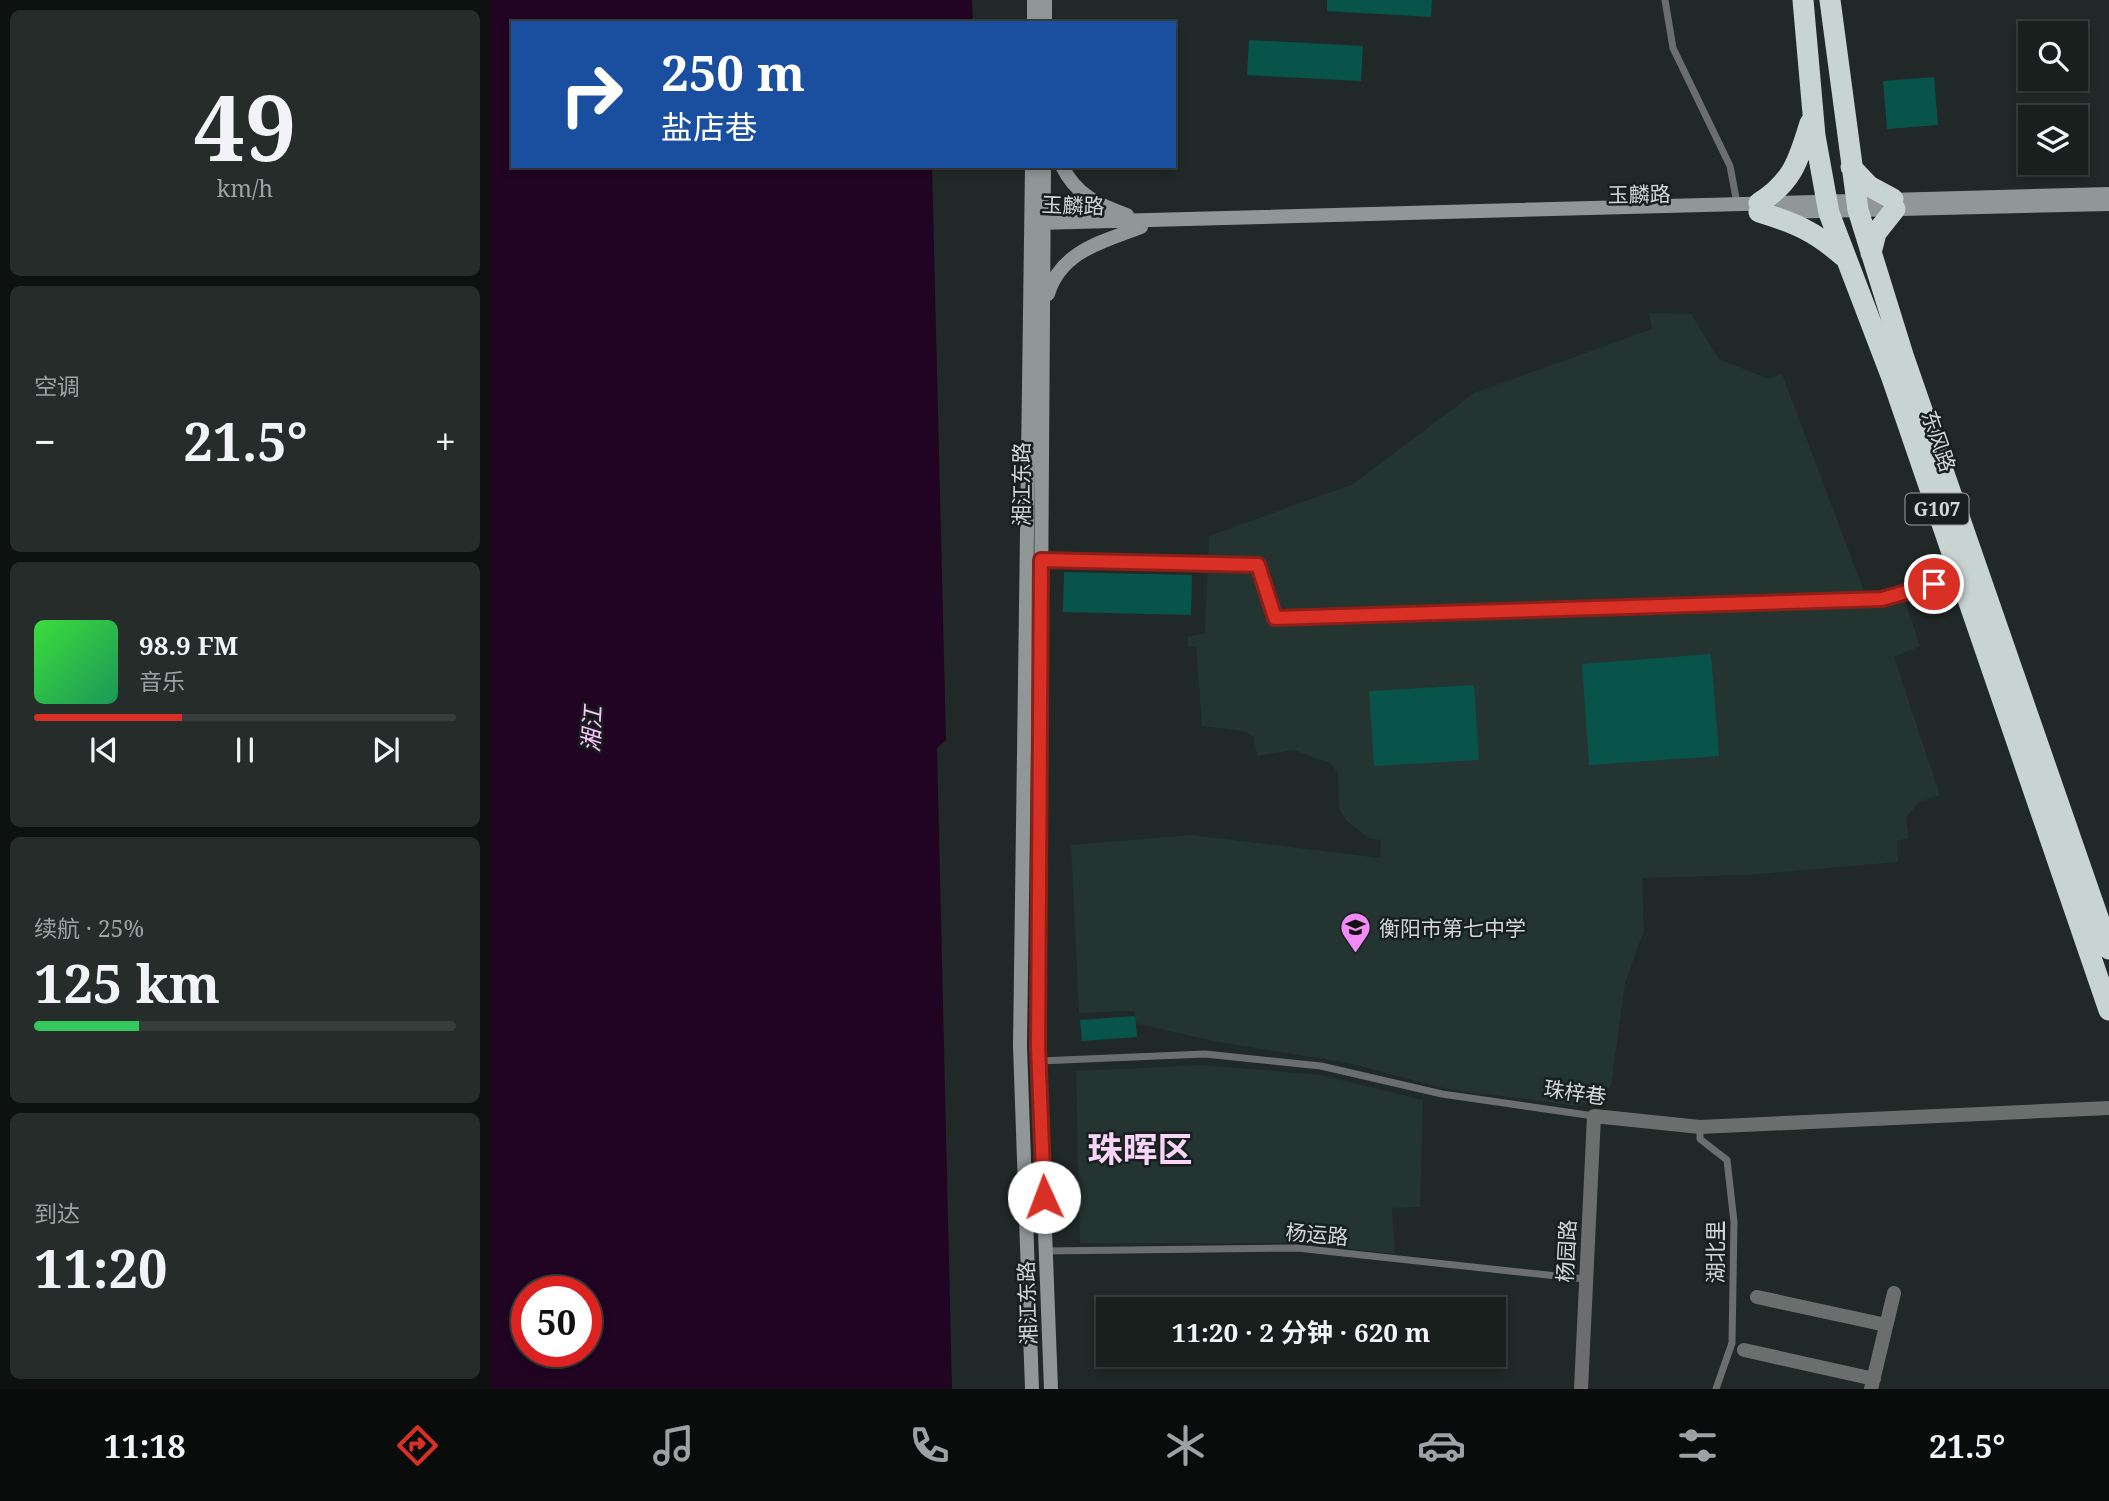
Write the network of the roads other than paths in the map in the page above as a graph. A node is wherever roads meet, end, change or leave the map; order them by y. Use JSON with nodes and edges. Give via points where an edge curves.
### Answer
{"nodes":[{"id":1,"x":1034,"y":0,"type":"edge"},
{"id":2,"x":1045,"y":0,"type":"edge"},
{"id":3,"x":1665,"y":0,"type":"edge"},
{"id":4,"x":1803,"y":0,"type":"edge"},
{"id":5,"x":1830,"y":0,"type":"edge"},
{"id":6,"x":1034,"y":21,"type":"edge"},
{"id":7,"x":1045,"y":21,"type":"edge"},
{"id":8,"x":1813,"y":114,"type":"junction"},
{"id":9,"x":1852,"y":167,"type":"junction"},
{"id":10,"x":1032,"y":168,"type":"edge"},
{"id":11,"x":1044,"y":168,"type":"edge"},
{"id":12,"x":1063,"y":168,"type":"edge"},
{"id":13,"x":2109,"y":194,"type":"edge"},
{"id":14,"x":1737,"y":203,"type":"junction"},
{"id":15,"x":1894,"y":204,"type":"junction"},
{"id":16,"x":2109,"y":204,"type":"edge"},
{"id":17,"x":1857,"y":205,"type":"junction"},
{"id":18,"x":1828,"y":206,"type":"junction"},
{"id":19,"x":1759,"y":207,"type":"junction"},
{"id":20,"x":1140,"y":222,"type":"junction"},
{"id":21,"x":1039,"y":225,"type":"junction"},
{"id":22,"x":1871,"y":253,"type":"junction"},
{"id":23,"x":1846,"y":259,"type":"junction"},
{"id":24,"x":1043,"y":309,"type":"junction"},
{"id":25,"x":1041,"y":560,"type":"junction"},
{"id":26,"x":1960,"y":576,"type":"junction"},
{"id":27,"x":2109,"y":949,"type":"edge"},
{"id":28,"x":2109,"y":1010,"type":"edge"},
{"id":29,"x":1038,"y":1061,"type":"junction"},
{"id":30,"x":2109,"y":1108,"type":"edge"},
{"id":31,"x":1594,"y":1116,"type":"junction"},
{"id":32,"x":1700,"y":1127,"type":"junction"},
{"id":33,"x":1046,"y":1251,"type":"junction"},
{"id":34,"x":1585,"y":1279,"type":"junction"},
{"id":35,"x":1894,"y":1293,"type":"dead end"},
{"id":36,"x":1757,"y":1297,"type":"dead end"},
{"id":37,"x":1886,"y":1325,"type":"junction"},
{"id":38,"x":1744,"y":1350,"type":"dead end"},
{"id":39,"x":1872,"y":1384,"type":"edge"},
{"id":40,"x":1032,"y":1389,"type":"edge"},
{"id":41,"x":1051,"y":1389,"type":"edge"},
{"id":42,"x":1581,"y":1389,"type":"edge"},
{"id":43,"x":1716,"y":1389,"type":"edge"}],
"edges":[{"from":1,"to":6,"type":"main road"},
{"from":2,"to":7,"type":"main road"},
{"from":3,"to":14,"type":"lane","via":[[1673,48],[1730,166]]},
{"from":4,"to":8,"type":"highway","name":"东风路","number":"G107"},
{"from":5,"to":9,"type":"highway","name":"东风路","number":"G107"},
{"from":8,"to":18,"type":"highway","name":"东风路","number":"G107"},
{"from":8,"to":19,"type":"highway","via":[[1797,163],[1779,190]]},
{"from":9,"to":15,"type":"highway","via":[[1868,186]]},
{"from":9,"to":17,"type":"highway","name":"东风路","number":"G107"},
{"from":10,"to":21,"type":"main road","name":"湘江东路"},
{"from":11,"to":21,"type":"main road","name":"湘江东路"},
{"from":12,"to":20,"type":"main road","via":[[1069,181],[1094,204]]},
{"from":13,"to":15,"type":"main road","name":"玉麟路"},
{"from":14,"to":19,"type":"main road","name":"玉麟路"},
{"from":14,"to":20,"type":"main road","name":"玉麟路"},
{"from":15,"to":16,"type":"main road","name":"玉麟路"},
{"from":15,"to":17,"type":"main road","name":"玉麟路"},
{"from":15,"to":22,"type":"highway","via":[[1876,233]]},
{"from":17,"to":18,"type":"main road","name":"玉麟路"},
{"from":17,"to":22,"type":"highway","name":"东风路","number":"G107"},
{"from":18,"to":19,"type":"main road","name":"玉麟路"},
{"from":18,"to":23,"type":"highway","name":"东风路","number":"G107"},
{"from":19,"to":20,"type":"main road","name":"玉麟路"},
{"from":19,"to":23,"type":"highway","via":[[1817,233]]},
{"from":20,"to":21,"type":"main road","name":"玉麟路"},
{"from":20,"to":24,"type":"main road","via":[[1084,249],[1054,274]]},
{"from":21,"to":24,"type":"main road","name":"湘江东路"},
{"from":21,"to":40,"type":"main road","name":"湘江东路","via":[[1020,1046]]},
{"from":22,"to":27,"type":"highway","name":"东风路","number":"G107"},
{"from":23,"to":26,"type":"highway","name":"东风路","number":"G107"},
{"from":24,"to":25,"type":"main road","name":"湘江东路"},
{"from":25,"to":26,"type":"lane","via":[[1258,565],[1275,618],[1882,599]]},
{"from":25,"to":29,"type":"main road","name":"湘江东路"},
{"from":26,"to":28,"type":"highway","name":"东风路","number":"G107"},
{"from":29,"to":31,"type":"lane","name":"珠梓巷","via":[[1218,1056],[1321,1066],[1442,1094]]},
{"from":29,"to":33,"type":"main road","name":"湘江东路"},
{"from":30,"to":32,"type":"street","name":"珠梓巷"},
{"from":31,"to":32,"type":"street","name":"珠梓巷"},
{"from":31,"to":34,"type":"street","name":"杨园路"},
{"from":32,"to":43,"type":"lane","name":"湖北里","via":[[1700,1139],[1727,1160],[1734,1222],[1732,1343]]},
{"from":33,"to":34,"type":"lane","name":"杨运路","via":[[1297,1248]]},
{"from":33,"to":41,"type":"main road","name":"湘江东路"},
{"from":34,"to":42,"type":"street","name":"杨园路"},
{"from":35,"to":37,"type":"street"},
{"from":36,"to":37,"type":"street"},
{"from":37,"to":39,"type":"street"},
{"from":38,"to":39,"type":"street"}]}
